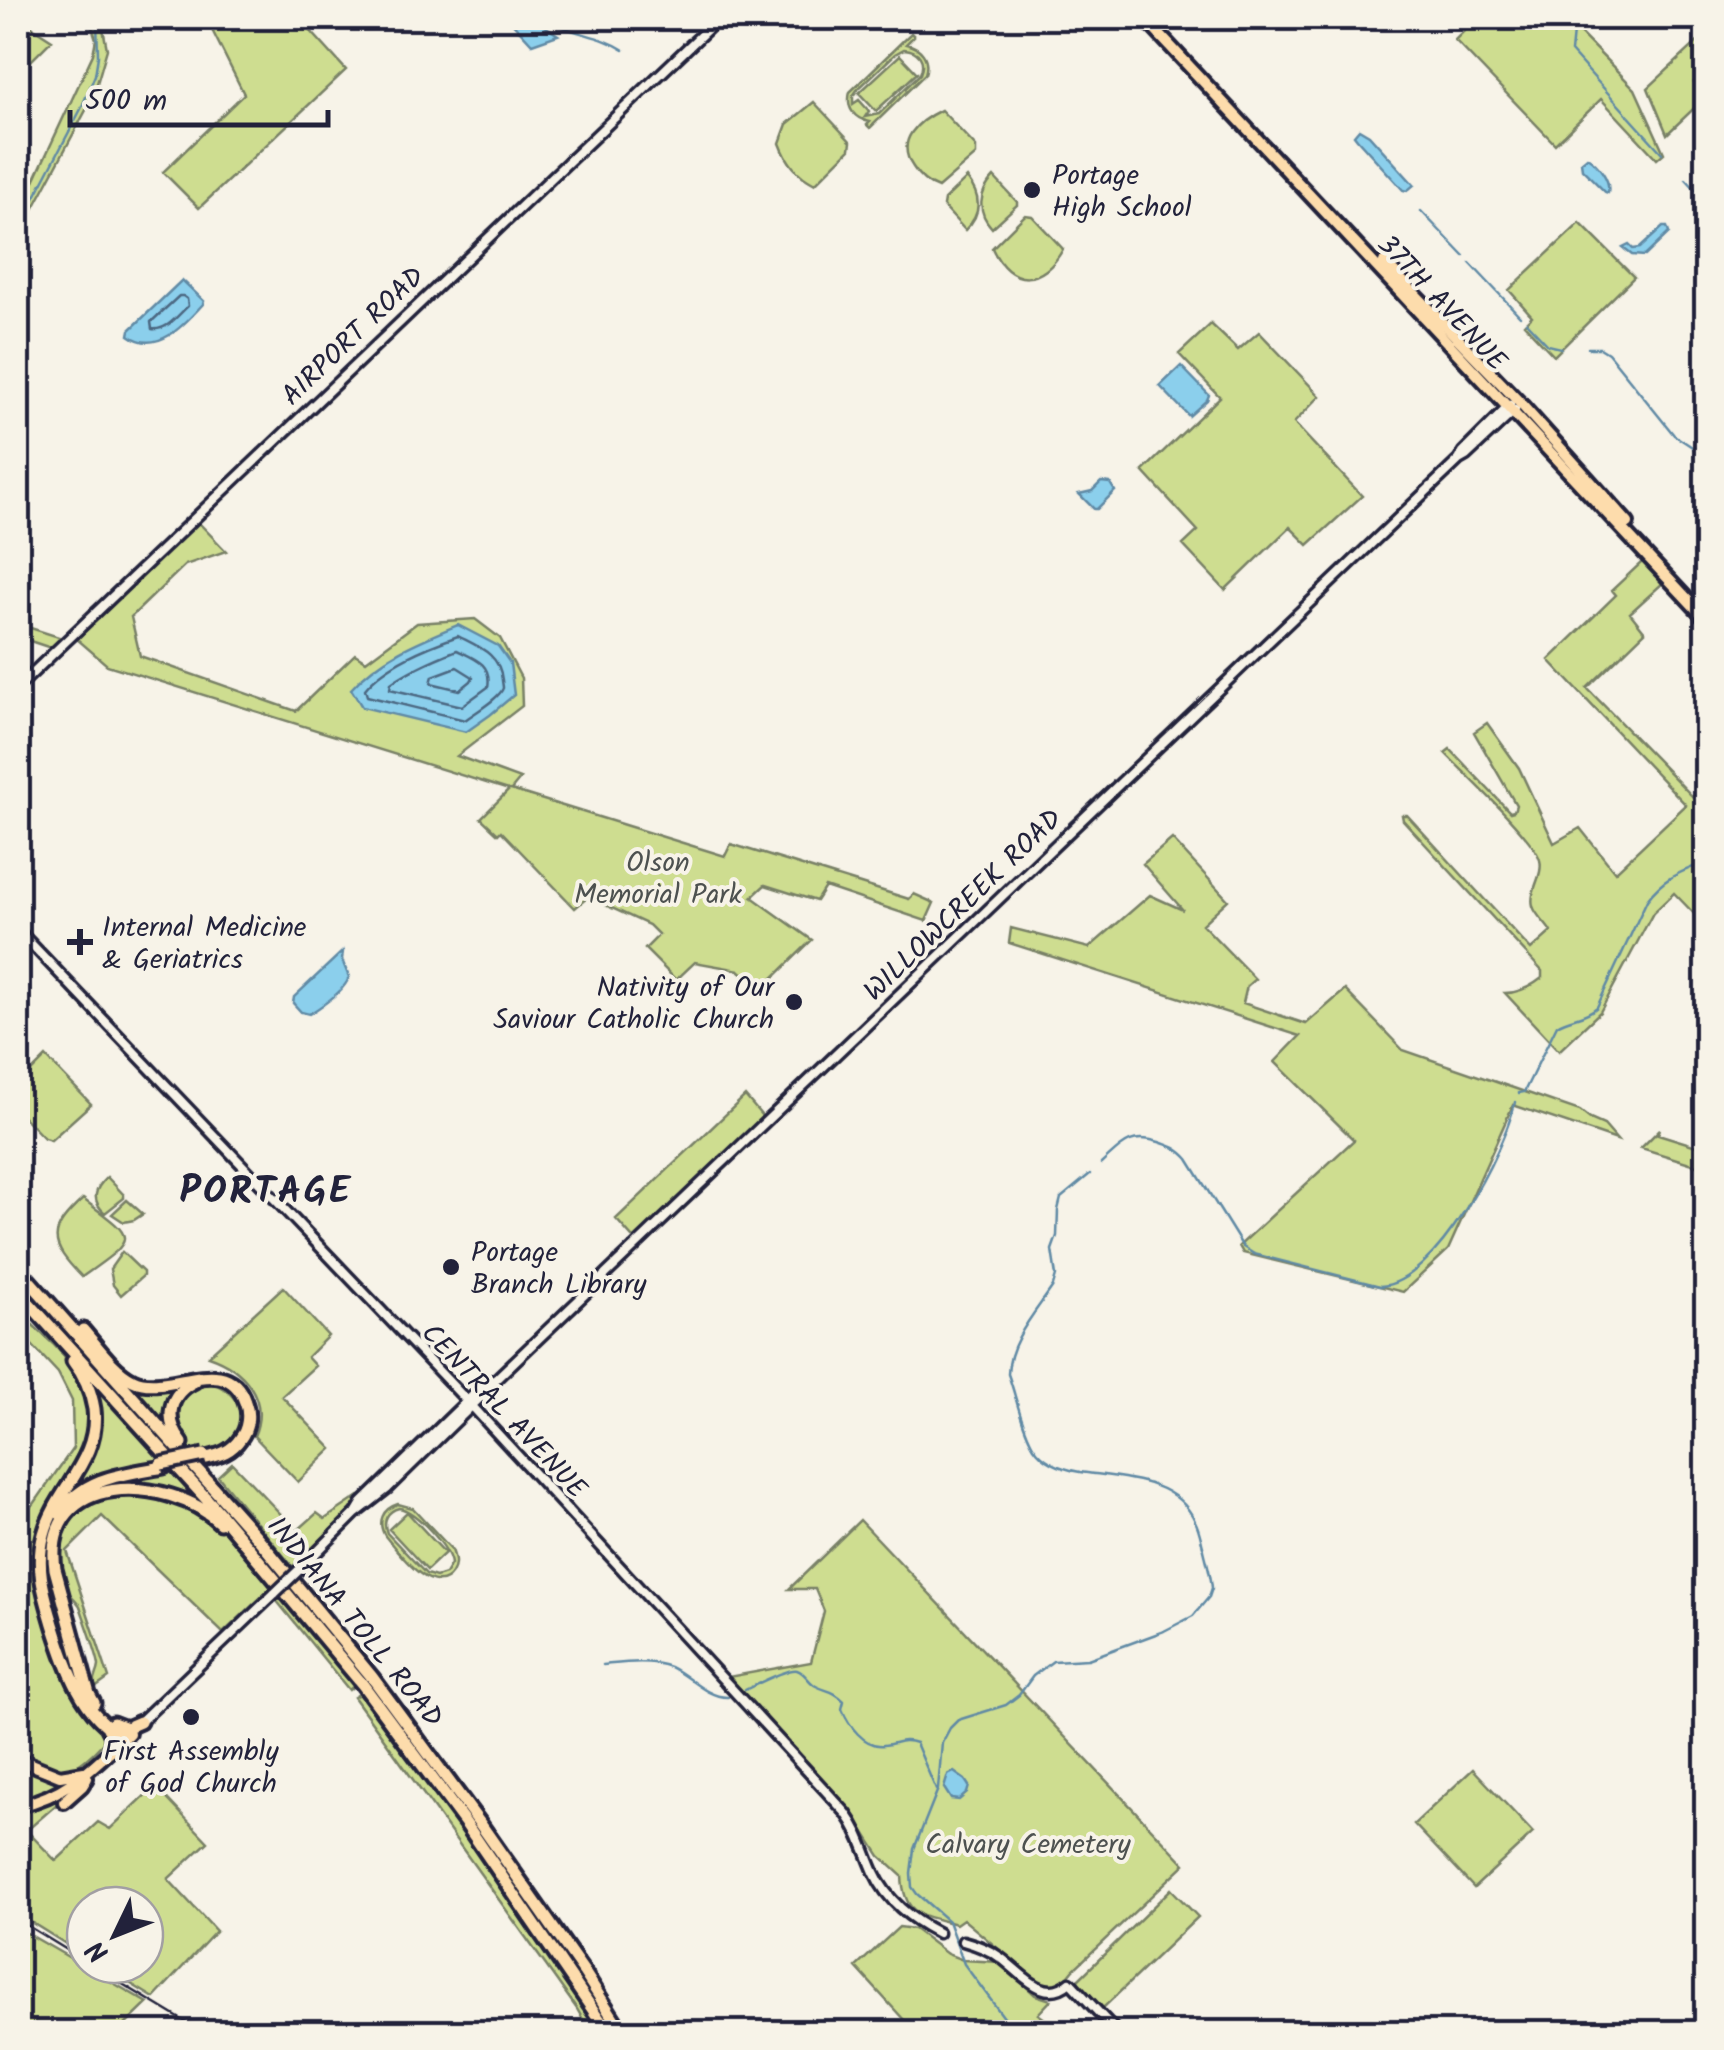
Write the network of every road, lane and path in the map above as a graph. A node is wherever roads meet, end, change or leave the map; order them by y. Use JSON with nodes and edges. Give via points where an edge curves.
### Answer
{"nodes":[{"id":1,"x":719,"y":18,"type":"edge"},
{"id":2,"x":1144,"y":18,"type":"edge"},
{"id":3,"x":1153,"y":18,"type":"edge"},
{"id":4,"x":1515,"y":405,"type":"junction"},
{"id":5,"x":1706,"y":610,"type":"edge"},
{"id":6,"x":1706,"y":619,"type":"edge"},
{"id":7,"x":18,"y":687,"type":"edge"},
{"id":8,"x":18,"y":930,"type":"edge"},
{"id":9,"x":22,"y":1273,"type":"edge"},
{"id":10,"x":18,"y":1292,"type":"edge"},
{"id":11,"x":470,"y":1403,"type":"junction"},
{"id":12,"x":206,"y":1456,"type":"junction"},
{"id":13,"x":162,"y":1465,"type":"junction"},
{"id":14,"x":256,"y":1536,"type":"junction"},
{"id":15,"x":260,"y":1560,"type":"junction"},
{"id":16,"x":76,"y":1686,"type":"junction"},
{"id":17,"x":89,"y":1694,"type":"junction"},
{"id":18,"x":107,"y":1722,"type":"junction"},
{"id":19,"x":140,"y":1722,"type":"junction"},
{"id":20,"x":124,"y":1737,"type":"junction"},
{"id":21,"x":111,"y":1750,"type":"junction"},
{"id":22,"x":18,"y":1758,"type":"edge"},
{"id":23,"x":94,"y":1767,"type":"junction"},
{"id":24,"x":64,"y":1802,"type":"dead end"},
{"id":25,"x":18,"y":1806,"type":"edge"},
{"id":26,"x":938,"y":1933,"type":"dead end"},
{"id":27,"x":963,"y":1941,"type":"dead end"},
{"id":28,"x":608,"y":2032,"type":"edge"},
{"id":29,"x":622,"y":2032,"type":"edge"},
{"id":30,"x":1116,"y":2032,"type":"edge"}],
"edges":[{"from":1,"to":7,"type":"main road","name":"AIRPORT ROAD"},
{"from":2,"to":4,"type":"main road","name":"37TH AVENUE"},
{"from":3,"to":4,"type":"main road","name":"37TH AVENUE"},
{"from":4,"to":5,"type":"main road","name":"37TH AVENUE"},
{"from":4,"to":6,"type":"main road","name":"37TH AVENUE"},
{"from":4,"to":11,"type":"main road","name":"WILLOWCREEK ROAD"},
{"from":8,"to":11,"type":"main road","name":"CENTRAL AVENUE"},
{"from":9,"to":12,"type":"highway","via":[[132,1380],[156,1385],[205,1375],[236,1387],[248,1410],[242,1436],[232,1448]]},
{"from":9,"to":14,"type":"highway","name":"INDIANA TOLL ROAD"},
{"from":10,"to":15,"type":"highway","name":"INDIANA TOLL ROAD"},
{"from":10,"to":16,"type":"highway","via":[[77,1366],[93,1403],[91,1445],[48,1520],[40,1564]]},
{"from":11,"to":19,"type":"main road","name":"WILLOWCREEK ROAD","bridge":true},
{"from":11,"to":26,"type":"main road","name":"CENTRAL AVENUE","via":[[846,1814],[893,1901]]},
{"from":12,"to":13,"type":"highway","bridge":true},
{"from":12,"to":14,"type":"highway","via":[[230,1445],[244,1418],[234,1390],[212,1379],[178,1392],[172,1429]]},
{"from":13,"to":16,"type":"highway","via":[[92,1480],[52,1521],[45,1577]]},
{"from":13,"to":17,"type":"highway","via":[[84,1488],[66,1503],[52,1532],[49,1573]]},
{"from":14,"to":29,"type":"highway","name":"INDIANA TOLL ROAD","via":[[438,1764]]},
{"from":15,"to":17,"type":"highway","via":[[212,1516],[180,1498],[127,1489],[73,1508],[58,1530],[53,1555]]},
{"from":15,"to":28,"type":"highway","name":"INDIANA TOLL ROAD","via":[[428,1771]]},
{"from":16,"to":18,"type":"highway"},
{"from":17,"to":18,"type":"highway"},
{"from":18,"to":19,"type":"highway","via":[[124,1728]]},
{"from":18,"to":20,"type":"highway"},
{"from":18,"to":21,"type":"highway"},
{"from":19,"to":20,"type":"main road","name":"WILLOWCREEK ROAD"},
{"from":20,"to":21,"type":"main road","name":"WILLOWCREEK ROAD"},
{"from":21,"to":23,"type":"main road","name":"WILLOWCREEK ROAD"},
{"from":22,"to":23,"type":"main road","via":[[60,1776]]},
{"from":23,"to":24,"type":"main road"},
{"from":23,"to":25,"type":"main road","via":[[62,1791]]},
{"from":27,"to":30,"type":"main road","via":[[1000,1957],[1040,1988],[1057,1990],[1070,1982]]}]}
